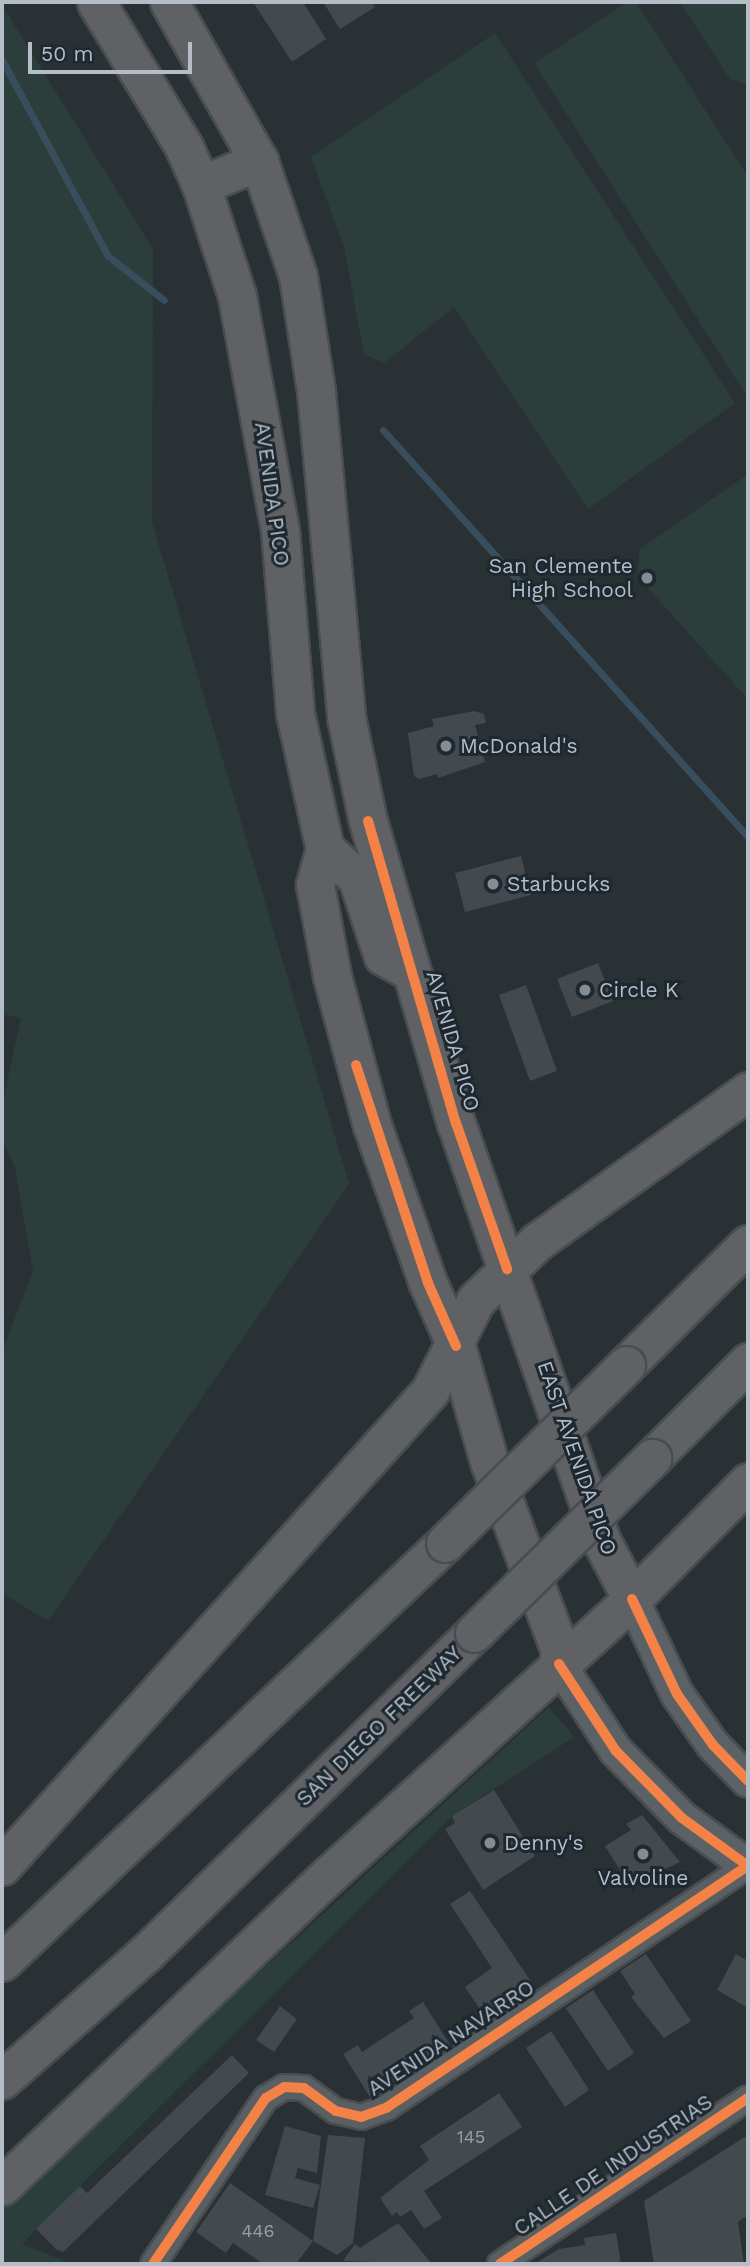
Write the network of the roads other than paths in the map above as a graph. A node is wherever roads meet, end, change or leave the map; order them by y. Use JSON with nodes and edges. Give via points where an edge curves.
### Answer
{"nodes":[{"id":1,"x":96,"y":2,"type":"edge"},
{"id":2,"x":169,"y":2,"type":"edge"},
{"id":3,"x":259,"y":161,"type":"junction"},
{"id":4,"x":201,"y":185,"type":"junction"},
{"id":5,"x":296,"y":713,"type":"junction"},
{"id":6,"x":368,"y":821,"type":"junction"},
{"id":7,"x":325,"y":849,"type":"junction"},
{"id":8,"x":414,"y":973,"type":"junction"},
{"id":9,"x":748,"y":1091,"type":"edge"},
{"id":10,"x":748,"y":1244,"type":"edge"},
{"id":11,"x":508,"y":1269,"type":"junction"},
{"id":12,"x":456,"y":1346,"type":"junction"},
{"id":13,"x":748,"y":1362,"type":"edge"},
{"id":14,"x":748,"y":1482,"type":"edge"},
{"id":15,"x":632,"y":1599,"type":"junction"},
{"id":16,"x":559,"y":1664,"type":"junction"},
{"id":17,"x":748,"y":1781,"type":"edge"},
{"id":18,"x":2,"y":1866,"type":"edge"},
{"id":19,"x":748,"y":1866,"type":"edge"},
{"id":20,"x":2,"y":1962,"type":"edge"},
{"id":21,"x":2,"y":2080,"type":"edge"},
{"id":22,"x":748,"y":2098,"type":"edge"},
{"id":23,"x":2,"y":2186,"type":"edge"},
{"id":24,"x":153,"y":2264,"type":"edge"},
{"id":25,"x":500,"y":2264,"type":"edge"}],
"edges":[{"from":1,"to":4,"type":"highway","name":"AVENIDA PICO","via":[[184,147]]},
{"from":2,"to":3,"type":"highway","name":"AVENIDA PICO"},
{"from":3,"to":4,"type":"highway"},
{"from":3,"to":6,"type":"highway","name":"AVENIDA PICO","via":[[298,276],[316,391],[344,703]]},
{"from":4,"to":5,"type":"highway","name":"AVENIDA PICO","via":[[237,296],[261,410],[280,530]]},
{"from":5,"to":6,"type":"highway","via":[[312,721],[330,748],[344,810]]},
{"from":5,"to":7,"type":"highway","name":"AVENIDA PICO"},
{"from":6,"to":8,"type":"highway","name":"AVENIDA PICO"},
{"from":7,"to":8,"type":"highway","via":[[357,878],[383,956]]},
{"from":7,"to":12,"type":"highway","name":"AVENIDA PICO","via":[[315,885],[332,976],[372,1125],[428,1283]]},
{"from":8,"to":11,"type":"highway","name":"AVENIDA PICO","via":[[456,1123]]},
{"from":9,"to":11,"type":"highway","via":[[538,1241]]},
{"from":10,"to":20,"type":"highway","bridge":true,"via":[[445,1543]]},
{"from":11,"to":12,"type":"highway","via":[[476,1300]]},
{"from":11,"to":15,"type":"highway","name":"EAST AVENIDA PICO","via":[[602,1542]]},
{"from":12,"to":16,"type":"highway","name":"AVENIDA PICO","via":[[489,1461],[559,1648]]},
{"from":12,"to":18,"type":"highway","via":[[430,1391]]},
{"from":13,"to":21,"type":"highway","name":"SAN DIEGO FREEWAY","bridge":true,"via":[[145,1954]]},
{"from":14,"to":15,"type":"highway"},
{"from":15,"to":16,"type":"highway"},
{"from":15,"to":17,"type":"main road","name":"EAST AVENIDA PICO","via":[[677,1693],[713,1745]]},
{"from":16,"to":19,"type":"main road","name":"AVENIDA PICO","via":[[615,1751],[682,1818]]},
{"from":16,"to":23,"type":"highway"},
{"from":19,"to":24,"type":"street","name":"AVENIDA NAVARRO","via":[[386,2108],[361,2117],[336,2111],[304,2088],[284,2087],[266,2098]]},
{"from":22,"to":25,"type":"street","name":"CALLE DE INDUSTRIAS"}]}
